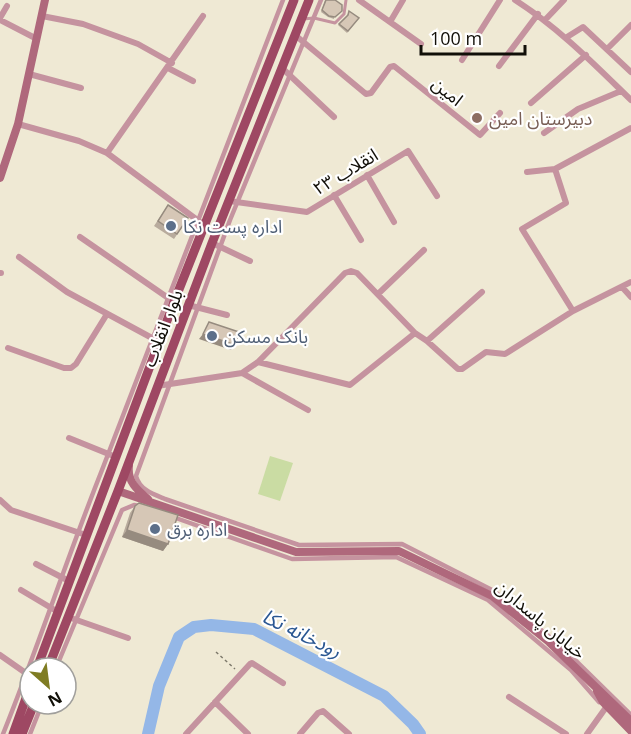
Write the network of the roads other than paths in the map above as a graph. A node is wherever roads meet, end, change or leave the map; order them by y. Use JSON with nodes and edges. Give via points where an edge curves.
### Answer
{"nodes":[{"id":1,"x":45,"y":0,"type":"edge"},
{"id":2,"x":283,"y":0,"type":"edge"},
{"id":3,"x":294,"y":0,"type":"edge"},
{"id":4,"x":309,"y":0,"type":"edge"},
{"id":5,"x":321,"y":0,"type":"edge"},
{"id":6,"x":345,"y":0,"type":"edge"},
{"id":7,"x":359,"y":0,"type":"edge"},
{"id":8,"x":403,"y":0,"type":"edge"},
{"id":9,"x":500,"y":0,"type":"edge"},
{"id":10,"x":515,"y":0,"type":"edge"},
{"id":11,"x":564,"y":0,"type":"edge"},
{"id":12,"x":7,"y":6,"type":"dead end"},
{"id":13,"x":538,"y":14,"type":"junction"},
{"id":14,"x":42,"y":16,"type":"junction"},
{"id":15,"x":203,"y":16,"type":"dead end"},
{"id":16,"x":314,"y":18,"type":"junction"},
{"id":17,"x":0,"y":19,"type":"edge"},
{"id":18,"x":301,"y":19,"type":"junction"},
{"id":19,"x":545,"y":20,"type":"junction"},
{"id":20,"x":390,"y":22,"type":"junction"},
{"id":21,"x":631,"y":25,"type":"edge"},
{"id":22,"x":295,"y":35,"type":"junction"},
{"id":23,"x":567,"y":37,"type":"junction"},
{"id":24,"x":37,"y":39,"type":"junction"},
{"id":25,"x":304,"y":42,"type":"junction"},
{"id":26,"x":421,"y":44,"type":"dead end"},
{"id":27,"x":607,"y":49,"type":"junction"},
{"id":28,"x":586,"y":56,"type":"junction"},
{"id":29,"x":462,"y":60,"type":"dead end"},
{"id":30,"x":170,"y":65,"type":"junction"},
{"id":31,"x":499,"y":66,"type":"dead end"},
{"id":32,"x":282,"y":68,"type":"junction"},
{"id":33,"x":631,"y":72,"type":"edge"},
{"id":34,"x":30,"y":74,"type":"junction"},
{"id":35,"x":290,"y":76,"type":"junction"},
{"id":36,"x":193,"y":81,"type":"dead end"},
{"id":37,"x":81,"y":88,"type":"dead end"},
{"id":38,"x":621,"y":91,"type":"junction"},
{"id":39,"x":631,"y":100,"type":"edge"},
{"id":40,"x":531,"y":103,"type":"dead end"},
{"id":41,"x":252,"y":106,"type":"junction"},
{"id":42,"x":266,"y":110,"type":"junction"},
{"id":43,"x":500,"y":113,"type":"dead end"},
{"id":44,"x":334,"y":117,"type":"dead end"},
{"id":45,"x":18,"y":124,"type":"junction"},
{"id":46,"x":631,"y":128,"type":"edge"},
{"id":47,"x":544,"y":133,"type":"dead end"},
{"id":48,"x":107,"y":153,"type":"junction"},
{"id":49,"x":3,"y":160,"type":"edge"},
{"id":50,"x":555,"y":169,"type":"junction"},
{"id":51,"x":527,"y":172,"type":"dead end"},
{"id":52,"x":367,"y":175,"type":"junction"},
{"id":53,"x":0,"y":178,"type":"edge"},
{"id":54,"x":334,"y":195,"type":"junction"},
{"id":55,"x":437,"y":196,"type":"dead end"},
{"id":56,"x":233,"y":202,"type":"junction"},
{"id":57,"x":200,"y":222,"type":"junction"},
{"id":58,"x":394,"y":222,"type":"dead end"},
{"id":59,"x":80,"y":237,"type":"dead end"},
{"id":60,"x":361,"y":240,"type":"dead end"},
{"id":61,"x":216,"y":245,"type":"junction"},
{"id":62,"x":424,"y":250,"type":"dead end"},
{"id":63,"x":19,"y":256,"type":"dead end"},
{"id":64,"x":250,"y":261,"type":"dead end"},
{"id":65,"x":631,"y":282,"type":"edge"},
{"id":66,"x":622,"y":287,"type":"junction"},
{"id":67,"x":482,"y":292,"type":"dead end"},
{"id":68,"x":378,"y":294,"type":"junction"},
{"id":69,"x":631,"y":297,"type":"edge"},
{"id":70,"x":171,"y":300,"type":"junction"},
{"id":71,"x":193,"y":306,"type":"junction"},
{"id":72,"x":573,"y":311,"type":"junction"},
{"id":73,"x":107,"y":315,"type":"junction"},
{"id":74,"x":227,"y":315,"type":"dead end"},
{"id":75,"x":415,"y":333,"type":"junction"},
{"id":76,"x":152,"y":338,"type":"junction"},
{"id":77,"x":427,"y":340,"type":"junction"},
{"id":78,"x":8,"y":348,"type":"dead end"},
{"id":79,"x":258,"y":362,"type":"junction"},
{"id":80,"x":242,"y":374,"type":"junction"},
{"id":81,"x":168,"y":385,"type":"junction"},
{"id":82,"x":157,"y":386,"type":"junction"},
{"id":83,"x":308,"y":410,"type":"dead end"},
{"id":84,"x":69,"y":438,"type":"dead end"},
{"id":85,"x":112,"y":456,"type":"junction"},
{"id":86,"x":129,"y":462,"type":"junction"},
{"id":87,"x":105,"y":486,"type":"junction"},
{"id":88,"x":118,"y":490,"type":"junction"},
{"id":89,"x":0,"y":500,"type":"edge"},
{"id":90,"x":154,"y":503,"type":"junction"},
{"id":91,"x":82,"y":534,"type":"junction"},
{"id":92,"x":36,"y":564,"type":"dead end"},
{"id":93,"x":66,"y":579,"type":"junction"},
{"id":94,"x":21,"y":590,"type":"dead end"},
{"id":95,"x":54,"y":610,"type":"junction"},
{"id":96,"x":72,"y":618,"type":"junction"},
{"id":97,"x":128,"y":638,"type":"dead end"},
{"id":98,"x":0,"y":655,"type":"edge"},
{"id":99,"x":36,"y":656,"type":"edge"},
{"id":100,"x":41,"y":656,"type":"edge"},
{"id":101,"x":54,"y":656,"type":"edge"},
{"id":102,"x":60,"y":656,"type":"edge"},
{"id":103,"x":18,"y":667,"type":"edge"},
{"id":104,"x":283,"y":683,"type":"dead end"},
{"id":105,"x":595,"y":687,"type":"junction"},
{"id":106,"x":508,"y":697,"type":"dead end"},
{"id":107,"x":18,"y":700,"type":"edge"},
{"id":108,"x":215,"y":702,"type":"junction"},
{"id":109,"x":606,"y":707,"type":"junction"},
{"id":110,"x":631,"y":715,"type":"edge"},
{"id":111,"x":19,"y":716,"type":"edge"},
{"id":112,"x":29,"y":716,"type":"edge"},
{"id":113,"x":37,"y":716,"type":"edge"},
{"id":114,"x":631,"y":721,"type":"edge"},
{"id":115,"x":630,"y":732,"type":"edge"},
{"id":116,"x":3,"y":734,"type":"edge"},
{"id":117,"x":12,"y":734,"type":"edge"},
{"id":118,"x":22,"y":734,"type":"edge"},
{"id":119,"x":30,"y":734,"type":"edge"},
{"id":120,"x":186,"y":734,"type":"edge"},
{"id":121,"x":248,"y":734,"type":"edge"},
{"id":122,"x":300,"y":734,"type":"edge"},
{"id":123,"x":349,"y":734,"type":"edge"},
{"id":124,"x":566,"y":734,"type":"edge"},
{"id":125,"x":587,"y":734,"type":"edge"}],
"edges":[{"from":1,"to":14,"type":"main road"},
{"from":2,"to":57,"type":"street"},
{"from":3,"to":41,"type":"main road","name":"بلوار انقلاب"},
{"from":4,"to":18,"type":"main road","name":"بلوار انقلاب"},
{"from":5,"to":16,"type":"street"},
{"from":6,"to":16,"type":"lane","via":[[344,14],[335,23]]},
{"from":7,"to":20,"type":"street"},
{"from":8,"to":20,"type":"street"},
{"from":9,"to":29,"type":"street"},
{"from":10,"to":13,"type":"street"},
{"from":11,"to":19,"type":"street"},
{"from":12,"to":17,"type":"street"},
{"from":13,"to":19,"type":"street"},
{"from":13,"to":31,"type":"street"},
{"from":14,"to":24,"type":"main road"},
{"from":14,"to":30,"type":"street","via":[[83,24],[138,44]]},
{"from":15,"to":30,"type":"street"},
{"from":16,"to":18,"type":"lane"},
{"from":16,"to":25,"type":"street"},
{"from":17,"to":24,"type":"street"},
{"from":18,"to":22,"type":"main road","name":"بلوار انقلاب"},
{"from":19,"to":23,"type":"street"},
{"from":20,"to":26,"type":"street"},
{"from":21,"to":27,"type":"street"},
{"from":22,"to":25,"type":"street","name":"امین"},
{"from":22,"to":32,"type":"main road","name":"بلوار انقلاب"},
{"from":23,"to":27,"type":"street","via":[[583,27]]},
{"from":23,"to":28,"type":"street"},
{"from":24,"to":34,"type":"main road"},
{"from":25,"to":35,"type":"street"},
{"from":25,"to":43,"type":"street","name":"امین","via":[[366,94],[394,66],[480,135]]},
{"from":27,"to":33,"type":"street"},
{"from":28,"to":38,"type":"street"},
{"from":28,"to":40,"type":"street"},
{"from":30,"to":36,"type":"street"},
{"from":30,"to":48,"type":"street"},
{"from":32,"to":35,"type":"street"},
{"from":32,"to":42,"type":"main road","name":"بلوار انقلاب"},
{"from":34,"to":37,"type":"street"},
{"from":34,"to":45,"type":"main road"},
{"from":35,"to":44,"type":"street"},
{"from":35,"to":56,"type":"street"},
{"from":38,"to":39,"type":"street"},
{"from":38,"to":47,"type":"street","via":[[578,109]]},
{"from":41,"to":42,"type":"main road","via":[[260,104]]},
{"from":41,"to":57,"type":"main road","name":"بلوار انقلاب"},
{"from":42,"to":56,"type":"main road","name":"بلوار انقلاب"},
{"from":45,"to":48,"type":"street"},
{"from":45,"to":49,"type":"main road"},
{"from":46,"to":50,"type":"street"},
{"from":48,"to":57,"type":"street"},
{"from":49,"to":53,"type":"main road"},
{"from":50,"to":51,"type":"street"},
{"from":50,"to":72,"type":"street","via":[[566,203],[522,229]]},
{"from":52,"to":54,"type":"street","name":"انقلاب ۲۳"},
{"from":52,"to":55,"type":"street","name":"انقلاب ۲۳","via":[[408,151]]},
{"from":52,"to":58,"type":"street"},
{"from":54,"to":56,"type":"street","name":"انقلاب ۲۳","via":[[307,212]]},
{"from":54,"to":60,"type":"street"},
{"from":56,"to":61,"type":"main road","name":"بلوار انقلاب"},
{"from":57,"to":70,"type":"main road","name":"بلوار انقلاب"},
{"from":59,"to":70,"type":"street"},
{"from":61,"to":64,"type":"street"},
{"from":61,"to":71,"type":"main road","name":"بلوار انقلاب"},
{"from":62,"to":68,"type":"street"},
{"from":63,"to":73,"type":"street","via":[[67,292]]},
{"from":65,"to":66,"type":"street"},
{"from":66,"to":69,"type":"street"},
{"from":66,"to":72,"type":"street"},
{"from":67,"to":77,"type":"street"},
{"from":68,"to":75,"type":"street"},
{"from":68,"to":79,"type":"street","via":[[357,273],[345,273]]},
{"from":70,"to":76,"type":"street"},
{"from":70,"to":85,"type":"main road","name":"بلوار انقلاب"},
{"from":71,"to":74,"type":"street"},
{"from":71,"to":81,"type":"street"},
{"from":71,"to":82,"type":"main road","name":"بلوار انقلاب"},
{"from":72,"to":77,"type":"street","via":[[505,354],[486,352],[462,369]]},
{"from":73,"to":76,"type":"street"},
{"from":73,"to":78,"type":"street","via":[[71,368]]},
{"from":75,"to":77,"type":"street"},
{"from":75,"to":79,"type":"street","via":[[350,385]]},
{"from":76,"to":85,"type":"street"},
{"from":79,"to":80,"type":"street"},
{"from":80,"to":81,"type":"street"},
{"from":80,"to":83,"type":"street"},
{"from":81,"to":82,"type":"street"},
{"from":81,"to":110,"type":"street","via":[[136,476],[140,486],[165,499],[299,545],[402,544],[494,591],[563,648]]},
{"from":82,"to":86,"type":"main road","name":"بلوار انقلاب"},
{"from":84,"to":85,"type":"street"},
{"from":85,"to":87,"type":"main road","name":"بلوار انقلاب"},
{"from":85,"to":91,"type":"street"},
{"from":86,"to":88,"type":"main road","name":"بلوار انقلاب"},
{"from":86,"to":90,"type":"main road","via":[[130,480]]},
{"from":87,"to":88,"type":"main road"},
{"from":87,"to":91,"type":"main road","name":"بلوار انقلاب"},
{"from":88,"to":90,"type":"main road","name":"خیابان پاسداران"},
{"from":88,"to":96,"type":"main road","name":"بلوار انقلاب"},
{"from":89,"to":91,"type":"street","via":[[11,510]]},
{"from":90,"to":105,"type":"main road","name":"خیابان پاسداران","via":[[296,552],[399,551],[492,596],[549,642]]},
{"from":91,"to":93,"type":"main road","name":"بلوار انقلاب"},
{"from":92,"to":93,"type":"street"},
{"from":93,"to":95,"type":"main road","name":"بلوار انقلاب"},
{"from":94,"to":95,"type":"street"},
{"from":95,"to":99,"type":"street"},
{"from":95,"to":100,"type":"main road","name":"بلوار انقلاب"},
{"from":96,"to":97,"type":"street"},
{"from":96,"to":101,"type":"main road","name":"بلوار انقلاب"},
{"from":96,"to":102,"type":"street"},
{"from":96,"to":109,"type":"street","via":[[122,510],[142,506],[292,559],[396,557],[488,600],[571,670]]},
{"from":98,"to":103,"type":"street"},
{"from":104,"to":108,"type":"street","via":[[252,663]]},
{"from":105,"to":109,"type":"main road"},
{"from":105,"to":114,"type":"main road"},
{"from":106,"to":124,"type":"street"},
{"from":107,"to":116,"type":"street"},
{"from":108,"to":120,"type":"street"},
{"from":108,"to":121,"type":"street"},
{"from":109,"to":115,"type":"main road"},
{"from":109,"to":125,"type":"street"},
{"from":111,"to":117,"type":"main road"},
{"from":112,"to":118,"type":"main road"},
{"from":113,"to":119,"type":"street"},
{"from":122,"to":123,"type":"street","via":[[323,711]]}]}
